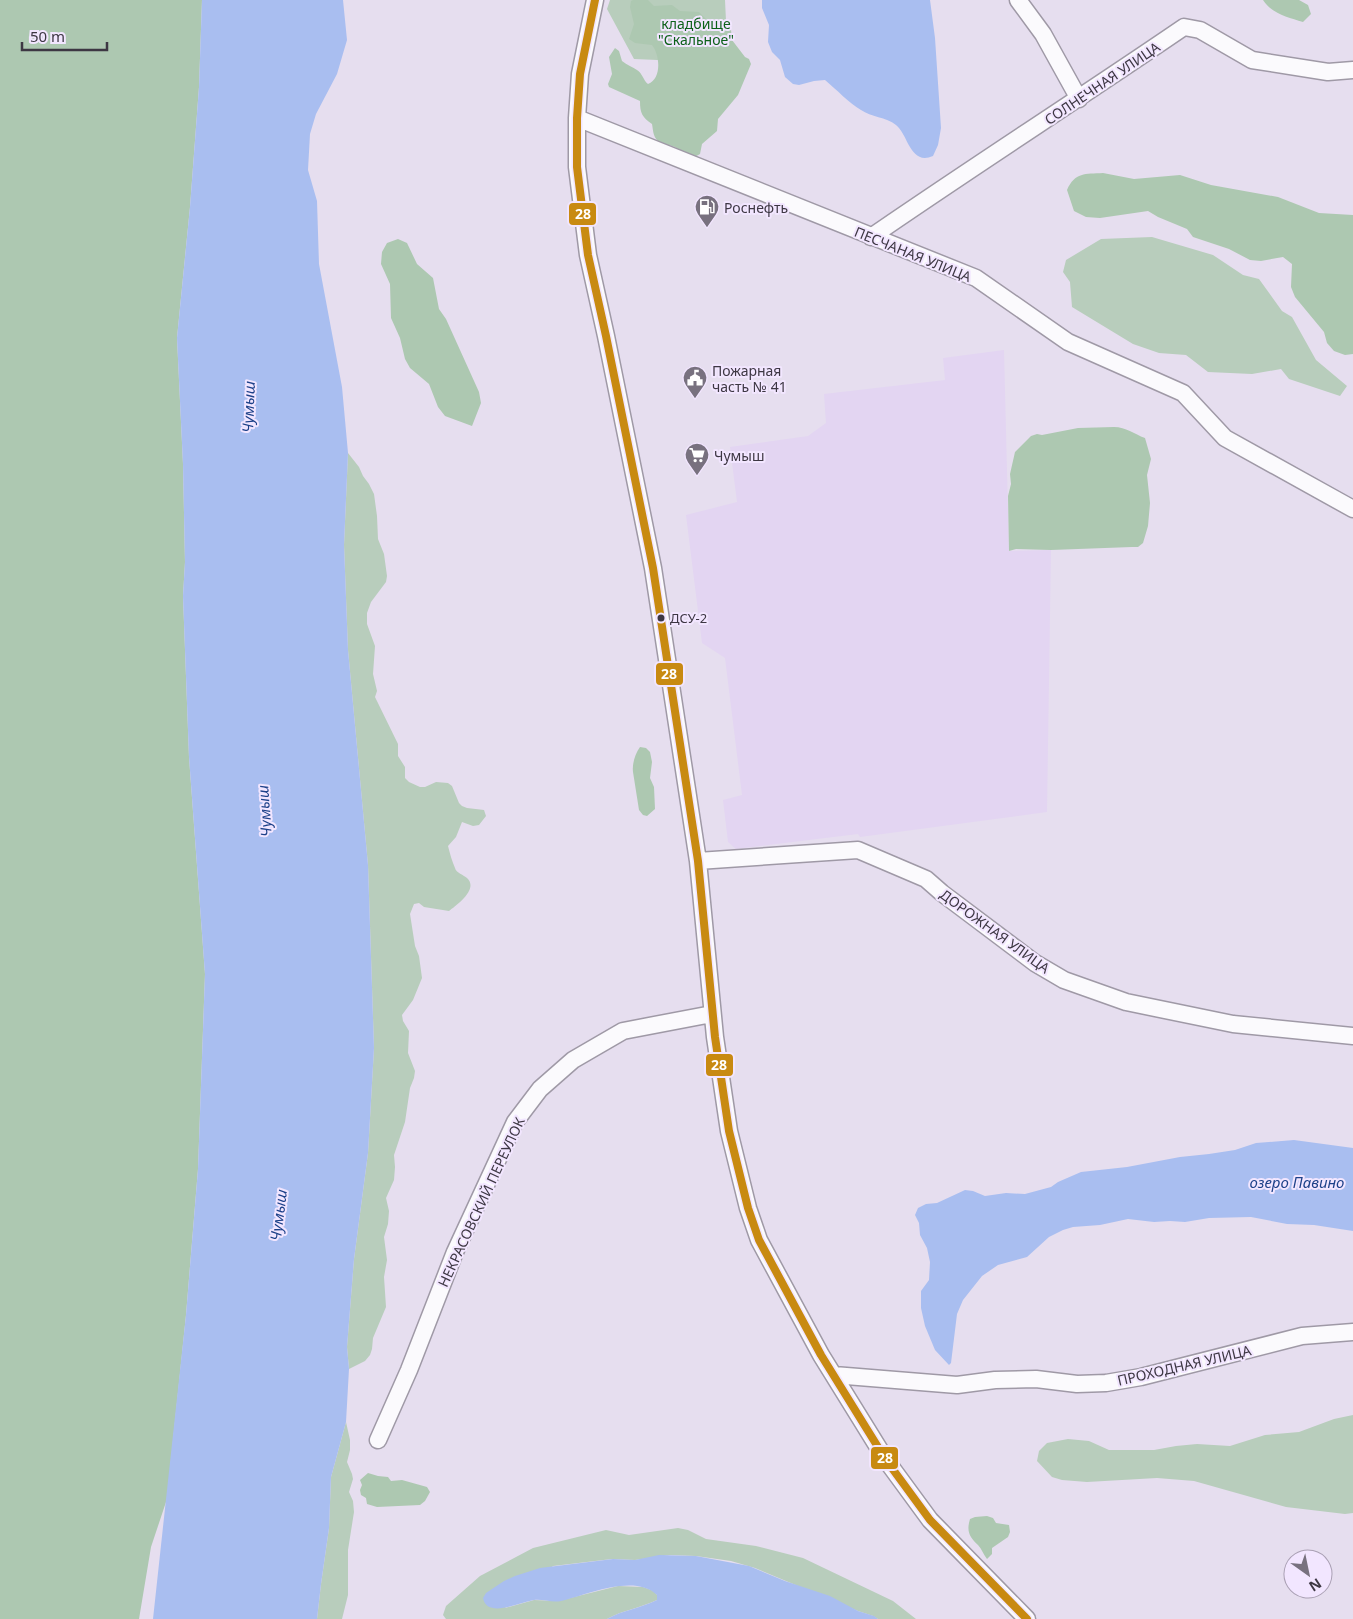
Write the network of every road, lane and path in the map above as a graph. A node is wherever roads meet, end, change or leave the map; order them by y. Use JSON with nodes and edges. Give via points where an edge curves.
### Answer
{"nodes":[{"id":1,"x":595,"y":0,"type":"edge"},
{"id":2,"x":1018,"y":0,"type":"edge"},
{"id":3,"x":1353,"y":70,"type":"edge"},
{"id":4,"x":1079,"y":99,"type":"junction"},
{"id":5,"x":577,"y":118,"type":"junction"},
{"id":6,"x":871,"y":237,"type":"junction"},
{"id":7,"x":1353,"y":509,"type":"edge"},
{"id":8,"x":698,"y":861,"type":"junction"},
{"id":9,"x":712,"y":1014,"type":"junction"},
{"id":10,"x":1353,"y":1036,"type":"edge"},
{"id":11,"x":1353,"y":1332,"type":"edge"},
{"id":12,"x":834,"y":1375,"type":"junction"},
{"id":13,"x":378,"y":1440,"type":"dead end"},
{"id":14,"x":1027,"y":1619,"type":"edge"}],
"edges":[{"from":1,"to":5,"type":"street","via":[[580,74]]},
{"from":2,"to":4,"type":"street","via":[[1043,34]]},
{"from":3,"to":4,"type":"street","name":"СОЛНЕЧНАЯ УЛИЦА","via":[[1328,72],[1252,60],[1200,30],[1184,27]]},
{"from":4,"to":6,"type":"street","name":"СОЛНЕЧНАЯ УЛИЦА"},
{"from":5,"to":6,"type":"street","name":"ПЕСЧАНАЯ УЛИЦА"},
{"from":5,"to":8,"type":"street","via":[[577,167],[588,255],[653,568]]},
{"from":6,"to":7,"type":"street","name":"ПЕСЧАНАЯ УЛИЦА","via":[[976,278],[1068,342],[1183,393],[1225,438]]},
{"from":8,"to":9,"type":"street"},
{"from":8,"to":10,"type":"street","name":"ДОРОЖНАЯ УЛИЦА","via":[[858,850],[926,879],[1035,963],[1064,980],[1126,1002],[1233,1024]]},
{"from":9,"to":12,"type":"street","via":[[729,1131],[748,1208],[770,1262]]},
{"from":9,"to":13,"type":"street","name":"НЕКРАСОВСКИЙ ПЕРЕУЛОК","via":[[623,1031],[573,1060],[540,1089],[511,1130],[455,1252]]},
{"from":11,"to":12,"type":"street","name":"ПРОХОДНАЯ УЛИЦА","via":[[1302,1336],[1106,1383],[1077,1384],[1036,1378],[957,1385]]},
{"from":12,"to":14,"type":"street","via":[[886,1460],[930,1520]]}]}
